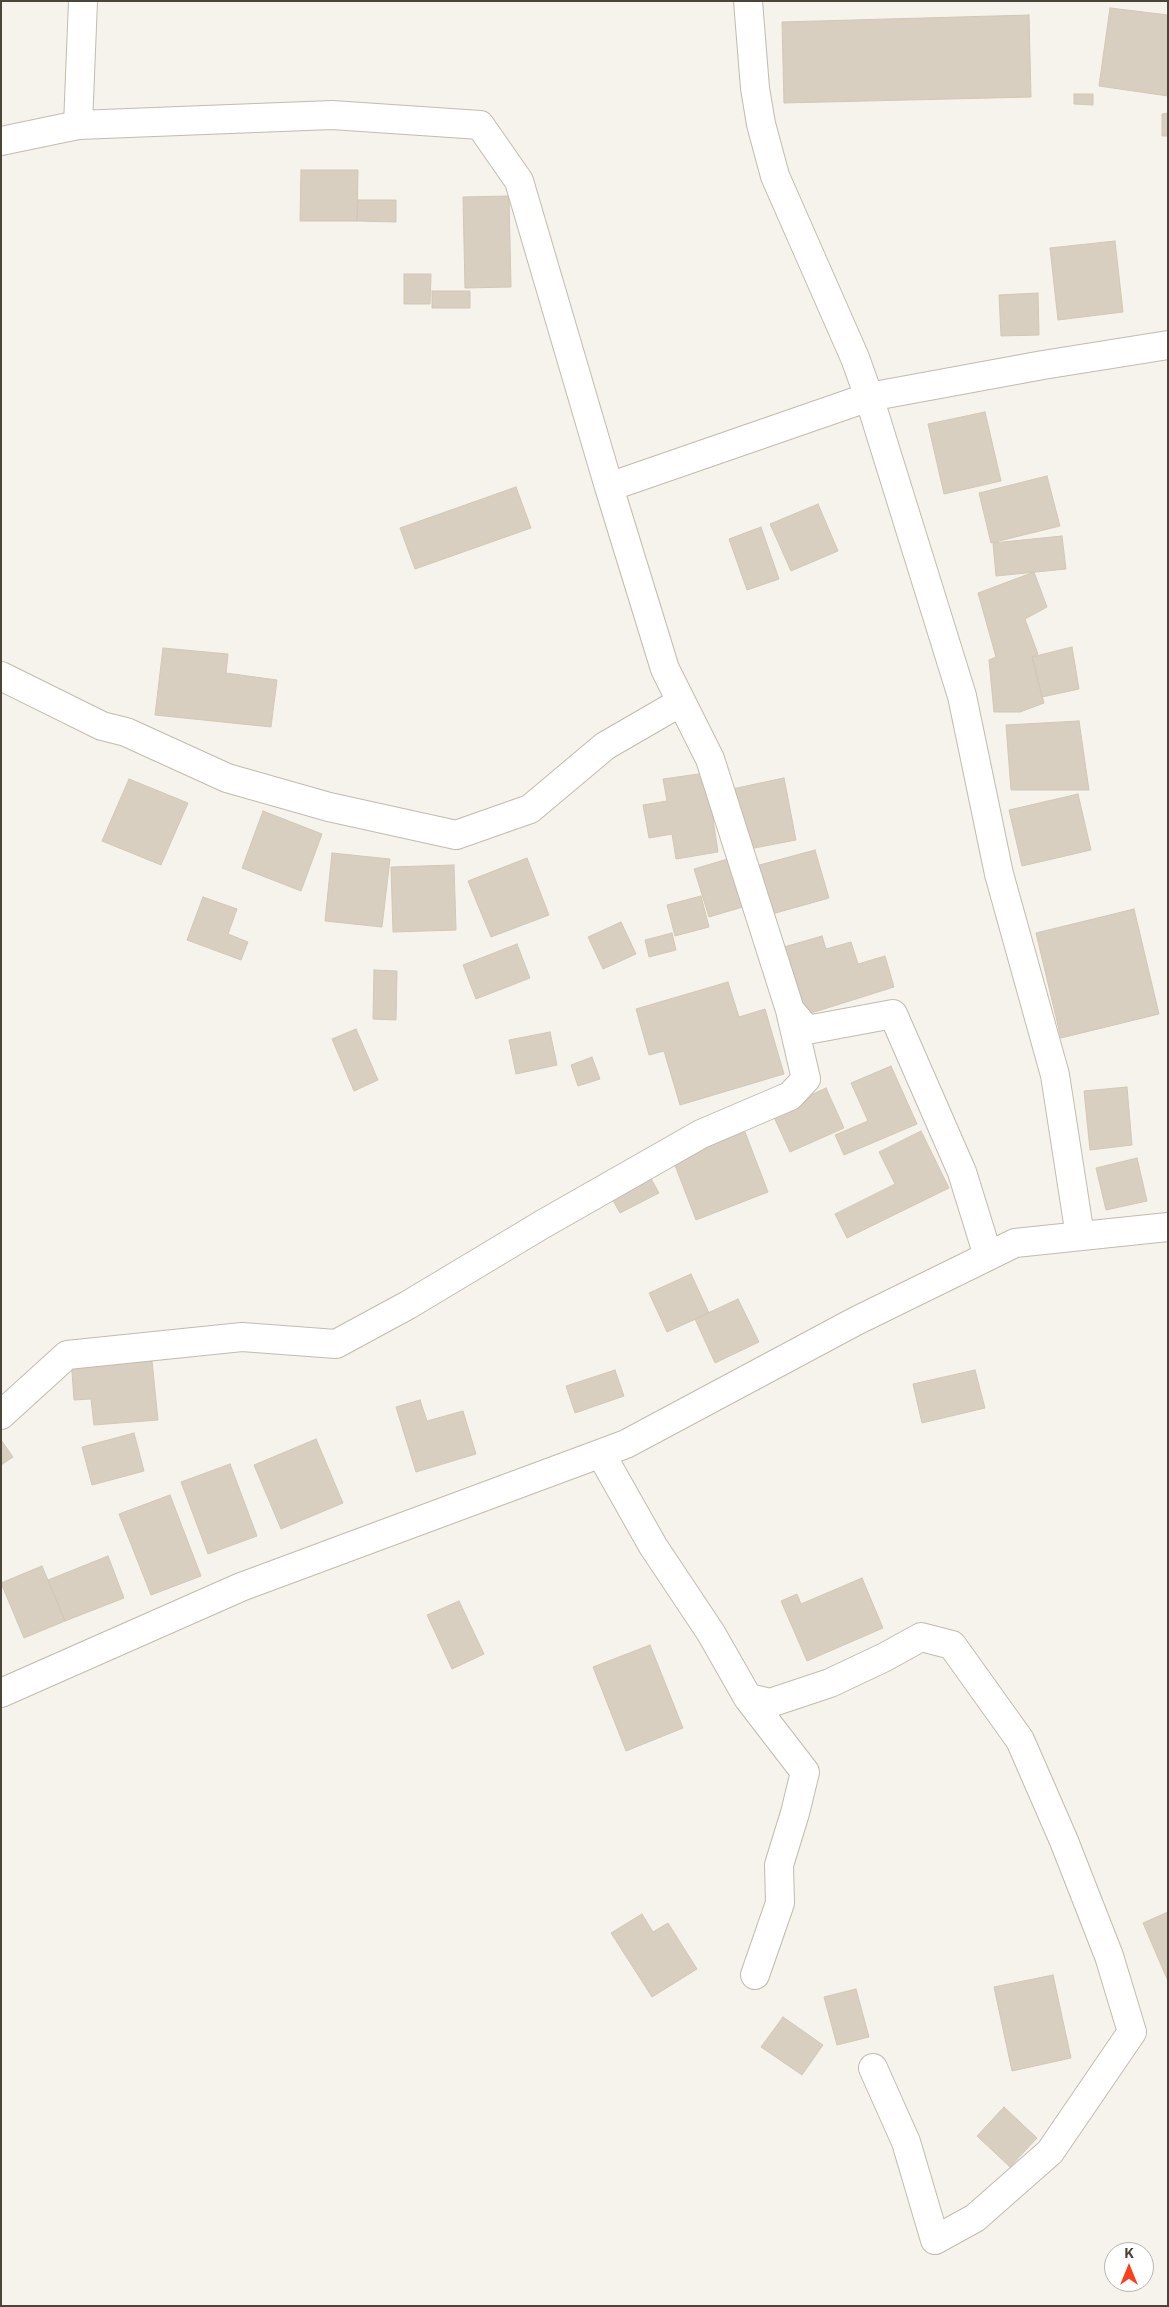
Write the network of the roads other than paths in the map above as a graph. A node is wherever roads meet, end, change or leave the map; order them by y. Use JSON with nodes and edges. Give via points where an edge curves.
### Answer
{"nodes":[{"id":1,"x":83,"y":1,"type":"edge"},
{"id":2,"x":748,"y":1,"type":"edge"},
{"id":3,"x":78,"y":125,"type":"junction"},
{"id":4,"x":1,"y":141,"type":"edge"},
{"id":5,"x":1168,"y":345,"type":"edge"},
{"id":6,"x":869,"y":397,"type":"junction"},
{"id":7,"x":609,"y":488,"type":"junction"},
{"id":8,"x":1,"y":676,"type":"edge"},
{"id":9,"x":681,"y":702,"type":"junction"},
{"id":10,"x":790,"y":1010,"type":"junction"},
{"id":11,"x":1168,"y":1227,"type":"edge"},
{"id":12,"x":1080,"y":1236,"type":"junction"},
{"id":13,"x":988,"y":1256,"type":"junction"},
{"id":14,"x":1,"y":1415,"type":"edge"},
{"id":15,"x":601,"y":1454,"type":"junction"},
{"id":16,"x":1,"y":1693,"type":"edge"},
{"id":17,"x":748,"y":1698,"type":"junction"},
{"id":18,"x":754,"y":1975,"type":"dead end"},
{"id":19,"x":874,"y":2068,"type":"dead end"}],
"edges":[{"from":1,"to":3,"type":"street"},
{"from":2,"to":6,"type":"street","via":[[754,88],[775,176]]},
{"from":3,"to":4,"type":"street"},
{"from":3,"to":7,"type":"street","via":[[332,115],[480,125],[519,181]]},
{"from":5,"to":6,"type":"street"},
{"from":6,"to":7,"type":"street"},
{"from":6,"to":12,"type":"street","via":[[962,696],[999,874],[1055,1075]]},
{"from":7,"to":9,"type":"street","via":[[665,669]]},
{"from":8,"to":9,"type":"street","via":[[102,726],[126,732],[227,778],[329,807],[456,835],[530,809],[605,746]]},
{"from":9,"to":10,"type":"street","via":[[710,759]]},
{"from":10,"to":13,"type":"street","via":[[807,1030],[893,1014],[962,1172]]},
{"from":10,"to":14,"type":"street","via":[[806,1079],[790,1096],[701,1134],[336,1344],[242,1337],[67,1355]]},
{"from":11,"to":12,"type":"street"},
{"from":12,"to":13,"type":"street","via":[[1014,1243]]},
{"from":13,"to":15,"type":"street"},
{"from":15,"to":16,"type":"street","via":[[241,1587]]},
{"from":15,"to":17,"type":"street","via":[[653,1546],[711,1634]]},
{"from":17,"to":18,"type":"street","via":[[805,1772],[779,1865],[780,1903]]},
{"from":17,"to":19,"type":"street","via":[[770,1703],[830,1683],[921,1637],[952,1645],[1020,1740],[1110,1956],[1132,2032],[1050,2152],[975,2218],[935,2240],[906,2142]]}]}
